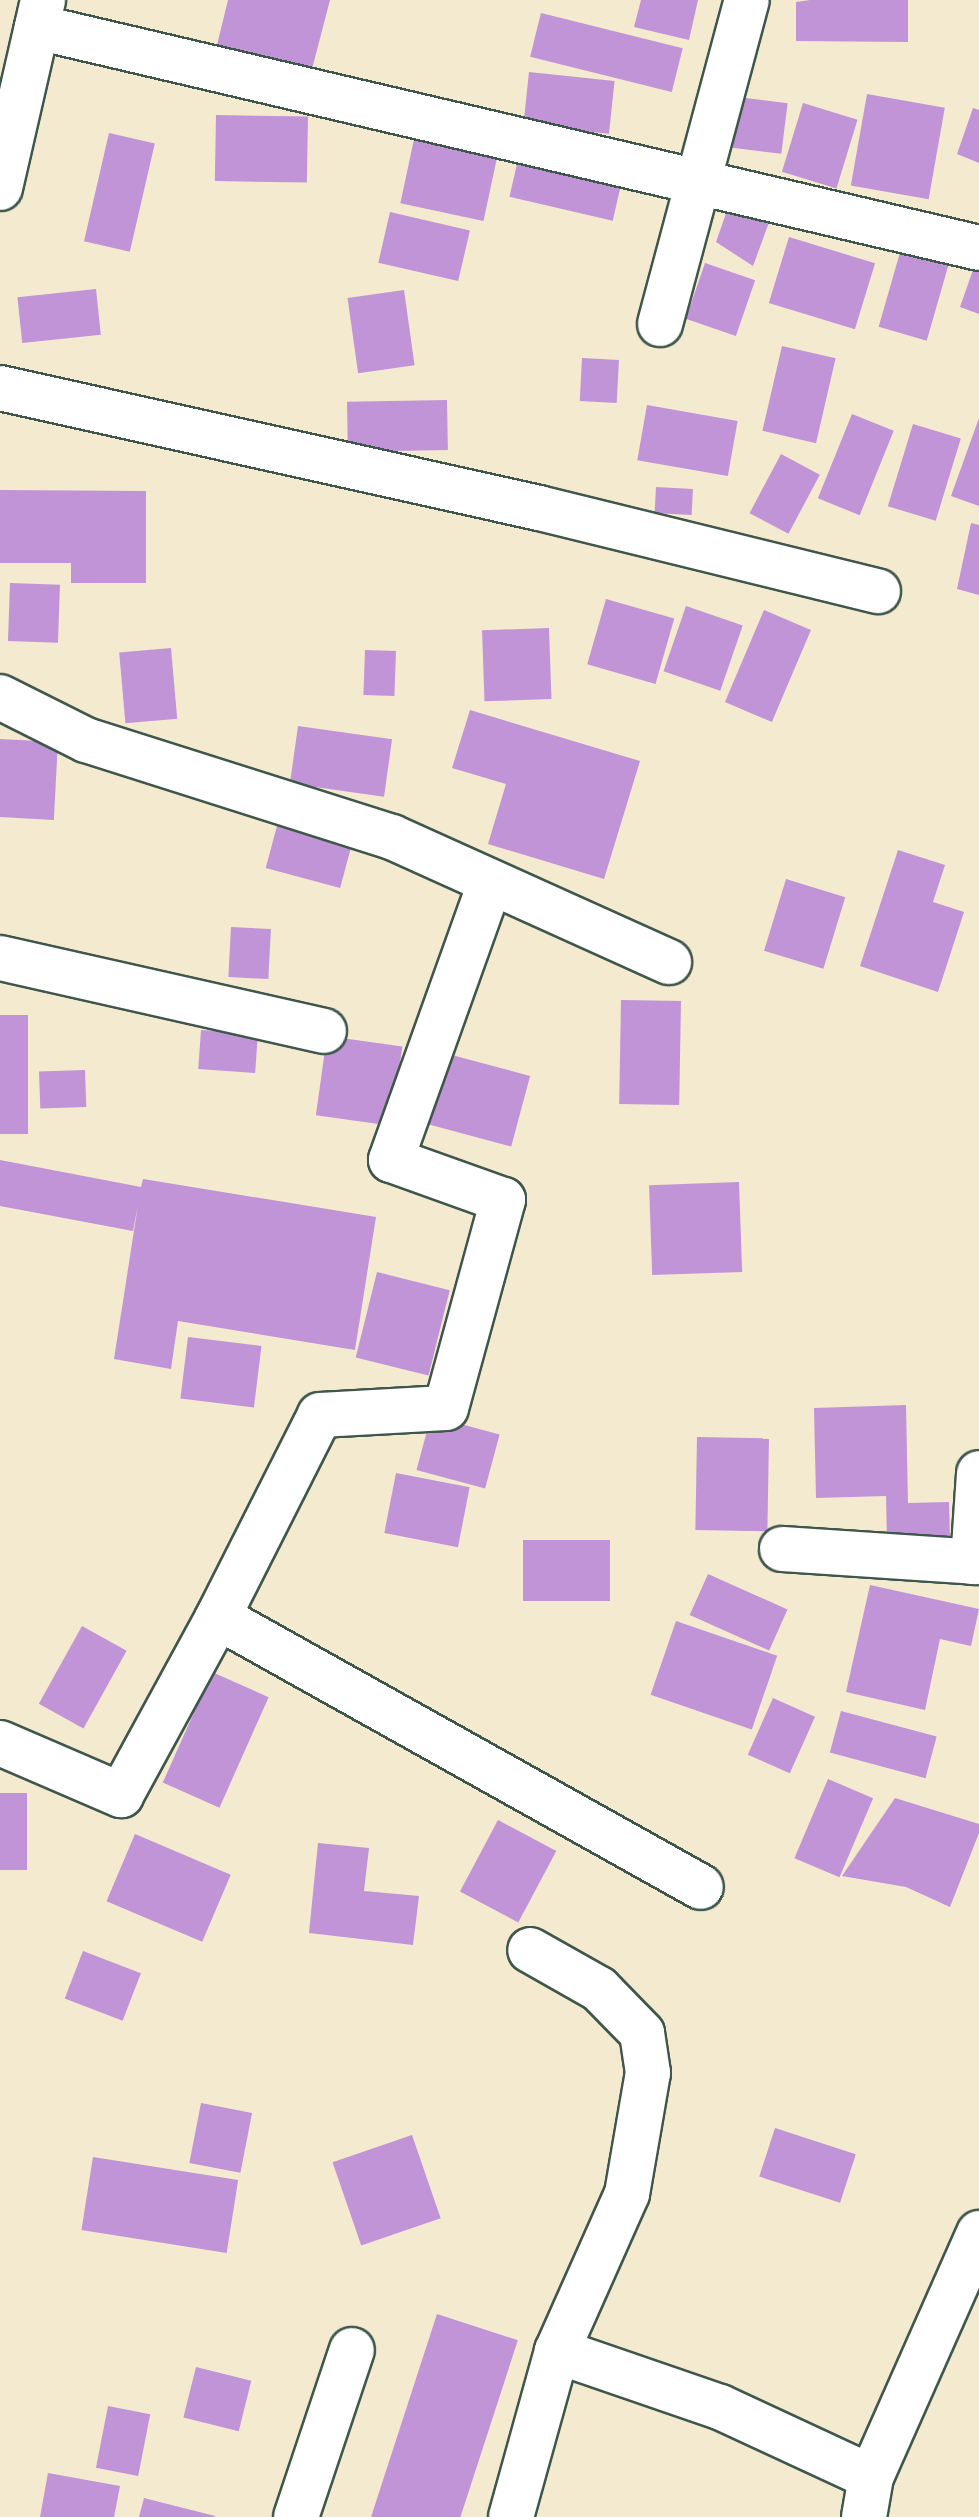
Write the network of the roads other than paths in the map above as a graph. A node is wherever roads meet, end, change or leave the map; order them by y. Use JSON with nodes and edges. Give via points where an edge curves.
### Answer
{"nodes":[{"id":1,"x":747,"y":0,"type":"edge"},
{"id":2,"x":40,"y":13,"type":"edge"},
{"id":3,"x":698,"y":182,"type":"junction"},
{"id":4,"x":0,"y":188,"type":"edge"},
{"id":5,"x":979,"y":248,"type":"edge"},
{"id":6,"x":660,"y":324,"type":"dead end"},
{"id":7,"x":0,"y":388,"type":"edge"},
{"id":8,"x":878,"y":591,"type":"dead end"},
{"id":9,"x":0,"y":697,"type":"edge"},
{"id":10,"x":490,"y":884,"type":"junction"},
{"id":11,"x":0,"y":958,"type":"edge"},
{"id":12,"x":669,"y":962,"type":"dead end"},
{"id":13,"x":324,"y":1031,"type":"dead end"},
{"id":14,"x":979,"y":1473,"type":"edge"},
{"id":15,"x":782,"y":1549,"type":"dead end"},
{"id":16,"x":976,"y":1562,"type":"edge"},
{"id":17,"x":218,"y":1617,"type":"junction"},
{"id":18,"x":0,"y":1743,"type":"edge"},
{"id":19,"x":701,"y":1887,"type":"dead end"},
{"id":20,"x":530,"y":1950,"type":"dead end"},
{"id":21,"x":979,"y":2233,"type":"edge"},
{"id":22,"x":352,"y":2350,"type":"dead end"},
{"id":23,"x":557,"y":2351,"type":"junction"},
{"id":24,"x":867,"y":2497,"type":"edge"},
{"id":25,"x":296,"y":2517,"type":"edge"},
{"id":26,"x":511,"y":2517,"type":"edge"}],
"edges":[{"from":1,"to":3,"type":"street"},
{"from":2,"to":3,"type":"street"},
{"from":2,"to":4,"type":"street"},
{"from":3,"to":5,"type":"street"},
{"from":3,"to":6,"type":"street"},
{"from":7,"to":8,"type":"street","via":[[539,508]]},
{"from":9,"to":10,"type":"street","via":[[86,740],[392,837]]},
{"from":10,"to":12,"type":"street"},
{"from":10,"to":17,"type":"street","via":[[391,1160],[503,1200],[446,1408],[320,1415]]},
{"from":11,"to":13,"type":"street"},
{"from":14,"to":16,"type":"street"},
{"from":15,"to":16,"type":"street"},
{"from":17,"to":18,"type":"street","via":[[121,1795]]},
{"from":17,"to":19,"type":"street"},
{"from":20,"to":23,"type":"street","via":[[599,1989],[642,2033],[648,2073],[627,2194]]},
{"from":21,"to":24,"type":"street"},
{"from":22,"to":25,"type":"street"},
{"from":23,"to":24,"type":"street","via":[[720,2407]]},
{"from":23,"to":26,"type":"street"}]}
